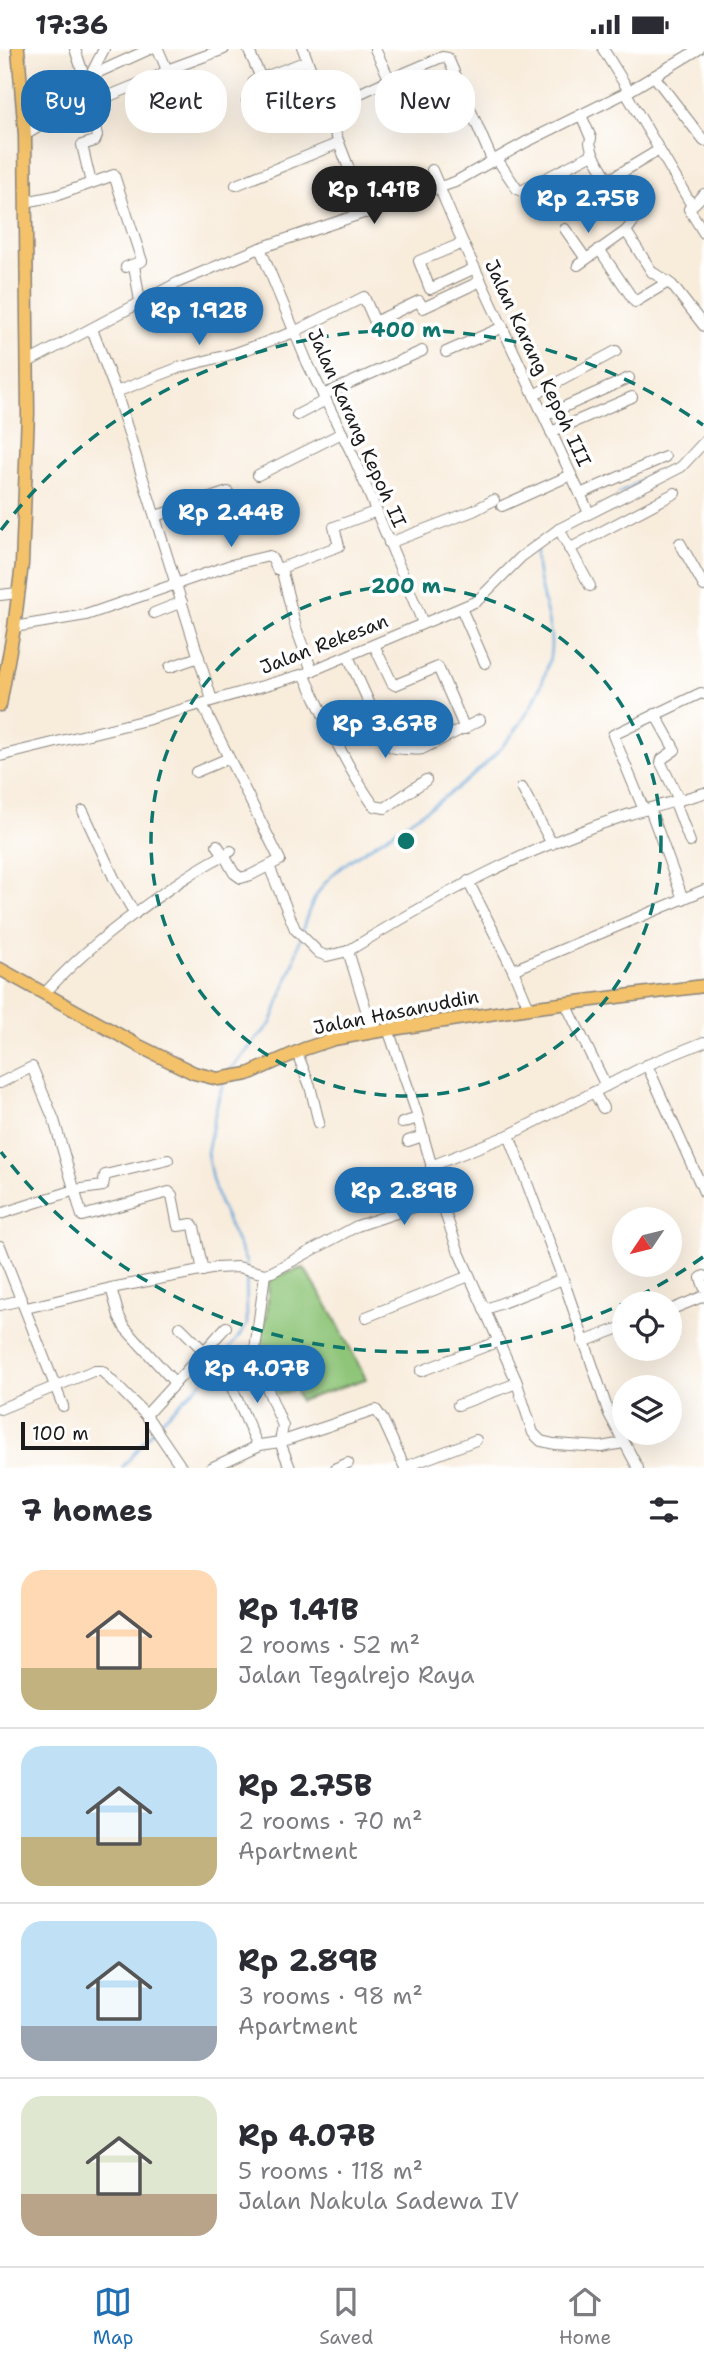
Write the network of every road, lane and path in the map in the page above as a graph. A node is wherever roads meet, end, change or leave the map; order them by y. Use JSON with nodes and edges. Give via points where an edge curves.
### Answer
{"nodes":[{"id":1,"x":18,"y":49,"type":"edge"},
{"id":2,"x":75,"y":49,"type":"edge"},
{"id":3,"x":104,"y":49,"type":"edge"},
{"id":4,"x":150,"y":49,"type":"edge"},
{"id":5,"x":158,"y":49,"type":"edge"},
{"id":6,"x":224,"y":49,"type":"edge"},
{"id":7,"x":248,"y":49,"type":"edge"},
{"id":8,"x":303,"y":49,"type":"edge"},
{"id":9,"x":375,"y":49,"type":"edge"},
{"id":10,"x":603,"y":49,"type":"edge"},
{"id":11,"x":699,"y":49,"type":"edge"},
{"id":12,"x":307,"y":61,"type":"junction"},
{"id":13,"x":167,"y":69,"type":"junction"},
{"id":14,"x":84,"y":70,"type":"edge"},
{"id":15,"x":93,"y":70,"type":"edge"},
{"id":16,"x":107,"y":70,"type":"edge"},
{"id":17,"x":257,"y":70,"type":"edge"},
{"id":18,"x":283,"y":70,"type":"edge"},
{"id":19,"x":311,"y":70,"type":"edge"},
{"id":20,"x":385,"y":70,"type":"edge"},
{"id":21,"x":413,"y":70,"type":"edge"},
{"id":22,"x":453,"y":70,"type":"edge"},
{"id":23,"x":654,"y":76,"type":"junction"},
{"id":24,"x":628,"y":92,"type":"junction"},
{"id":25,"x":111,"y":95,"type":"edge"},
{"id":26,"x":580,"y":115,"type":"junction"},
{"id":27,"x":475,"y":117,"type":"edge"},
{"id":28,"x":28,"y":133,"type":"edge"},
{"id":29,"x":96,"y":133,"type":"edge"},
{"id":30,"x":335,"y":133,"type":"edge"},
{"id":31,"x":25,"y":135,"type":"junction"},
{"id":32,"x":704,"y":141,"type":"edge"},
{"id":33,"x":339,"y":143,"type":"junction"},
{"id":34,"x":659,"y":150,"type":"junction"},
{"id":35,"x":593,"y":154,"type":"junction"},
{"id":36,"x":495,"y":161,"type":"junction"},
{"id":37,"x":432,"y":170,"type":"dead end"},
{"id":38,"x":609,"y":180,"type":"junction"},
{"id":39,"x":91,"y":183,"type":"junction"},
{"id":40,"x":236,"y":185,"type":"dead end"},
{"id":41,"x":440,"y":188,"type":"junction"},
{"id":42,"x":704,"y":194,"type":"edge"},
{"id":43,"x":25,"y":202,"type":"junction"},
{"id":44,"x":691,"y":204,"type":"junction"},
{"id":45,"x":366,"y":213,"type":"junction"},
{"id":46,"x":565,"y":229,"type":"dead end"},
{"id":47,"x":626,"y":231,"type":"junction"},
{"id":48,"x":704,"y":233,"type":"edge"},
{"id":49,"x":463,"y":243,"type":"junction"},
{"id":50,"x":260,"y":248,"type":"junction"},
{"id":51,"x":599,"y":249,"type":"junction"},
{"id":52,"x":475,"y":268,"type":"junction"},
{"id":53,"x":481,"y":281,"type":"junction"},
{"id":54,"x":668,"y":282,"type":"junction"},
{"id":55,"x":140,"y":302,"type":"junction"},
{"id":56,"x":704,"y":326,"type":"edge"},
{"id":57,"x":503,"y":327,"type":"junction"},
{"id":58,"x":92,"y":329,"type":"junction"},
{"id":59,"x":294,"y":332,"type":"junction"},
{"id":60,"x":422,"y":351,"type":"dead end"},
{"id":61,"x":616,"y":351,"type":"dead end"},
{"id":62,"x":446,"y":352,"type":"dead end"},
{"id":63,"x":28,"y":362,"type":"junction"},
{"id":64,"x":629,"y":378,"type":"dead end"},
{"id":65,"x":116,"y":391,"type":"junction"},
{"id":66,"x":534,"y":395,"type":"junction"},
{"id":67,"x":325,"y":397,"type":"junction"},
{"id":68,"x":632,"y":397,"type":"dead end"},
{"id":69,"x":297,"y":415,"type":"dead end"},
{"id":70,"x":544,"y":416,"type":"junction"},
{"id":71,"x":551,"y":432,"type":"junction"},
{"id":72,"x":342,"y":433,"type":"junction"},
{"id":73,"x":704,"y":442,"type":"edge"},
{"id":74,"x":665,"y":457,"type":"dead end"},
{"id":75,"x":258,"y":475,"type":"dead end"},
{"id":76,"x":571,"y":475,"type":"junction"},
{"id":77,"x":228,"y":492,"type":"dead end"},
{"id":78,"x":675,"y":493,"type":"dead end"},
{"id":79,"x":586,"y":506,"type":"junction"},
{"id":80,"x":377,"y":511,"type":"junction"},
{"id":81,"x":156,"y":516,"type":"junction"},
{"id":82,"x":559,"y":529,"type":"junction"},
{"id":83,"x":389,"y":543,"type":"junction"},
{"id":84,"x":680,"y":543,"type":"dead end"},
{"id":85,"x":569,"y":549,"type":"junction"},
{"id":86,"x":281,"y":568,"type":"junction"},
{"id":87,"x":176,"y":583,"type":"junction"},
{"id":88,"x":590,"y":586,"type":"dead end"},
{"id":89,"x":704,"y":586,"type":"edge"},
{"id":90,"x":18,"y":593,"type":"junction"},
{"id":91,"x":0,"y":595,"type":"edge"},
{"id":92,"x":182,"y":602,"type":"junction"},
{"id":93,"x":461,"y":608,"type":"junction"},
{"id":94,"x":154,"y":613,"type":"dead end"},
{"id":95,"x":423,"y":623,"type":"junction"},
{"id":96,"x":15,"y":627,"type":"junction"},
{"id":97,"x":374,"y":645,"type":"junction"},
{"id":98,"x":348,"y":656,"type":"junction"},
{"id":99,"x":199,"y":657,"type":"junction"},
{"id":100,"x":485,"y":663,"type":"dead end"},
{"id":101,"x":3,"y":665,"type":"edge"},
{"id":102,"x":170,"y":667,"type":"dead end"},
{"id":103,"x":308,"y":673,"type":"junction"},
{"id":104,"x":704,"y":694,"type":"edge"},
{"id":105,"x":207,"y":702,"type":"junction"},
{"id":106,"x":0,"y":705,"type":"edge"},
{"id":107,"x":655,"y":714,"type":"junction"},
{"id":108,"x":480,"y":720,"type":"dead end"},
{"id":109,"x":465,"y":729,"type":"junction"},
{"id":110,"x":0,"y":756,"type":"edge"},
{"id":111,"x":229,"y":758,"type":"junction"},
{"id":112,"x":195,"y":772,"type":"dead end"},
{"id":113,"x":426,"y":780,"type":"dead end"},
{"id":114,"x":523,"y":788,"type":"dead end"},
{"id":115,"x":704,"y":793,"type":"edge"},
{"id":116,"x":677,"y":801,"type":"junction"},
{"id":117,"x":647,"y":810,"type":"junction"},
{"id":118,"x":83,"y":811,"type":"dead end"},
{"id":119,"x":690,"y":842,"type":"dead end"},
{"id":120,"x":552,"y":844,"type":"junction"},
{"id":121,"x":217,"y":845,"type":"dead end"},
{"id":122,"x":227,"y":853,"type":"junction"},
{"id":123,"x":270,"y":866,"type":"junction"},
{"id":124,"x":468,"y":881,"type":"junction"},
{"id":125,"x":704,"y":890,"type":"edge"},
{"id":126,"x":683,"y":899,"type":"junction"},
{"id":127,"x":135,"y":913,"type":"junction"},
{"id":128,"x":348,"y":951,"type":"junction"},
{"id":129,"x":0,"y":969,"type":"edge"},
{"id":130,"x":513,"y":970,"type":"junction"},
{"id":131,"x":704,"y":986,"type":"edge"},
{"id":132,"x":45,"y":993,"type":"junction"},
{"id":133,"x":566,"y":1004,"type":"junction"},
{"id":134,"x":529,"y":1008,"type":"junction"},
{"id":135,"x":388,"y":1029,"type":"junction"},
{"id":136,"x":373,"y":1032,"type":"junction"},
{"id":137,"x":704,"y":1041,"type":"edge"},
{"id":138,"x":297,"y":1053,"type":"junction"},
{"id":139,"x":647,"y":1065,"type":"junction"},
{"id":140,"x":0,"y":1083,"type":"edge"},
{"id":141,"x":606,"y":1086,"type":"junction"},
{"id":142,"x":594,"y":1092,"type":"junction"},
{"id":143,"x":603,"y":1108,"type":"dead end"},
{"id":144,"x":418,"y":1118,"type":"junction"},
{"id":145,"x":318,"y":1123,"type":"dead end"},
{"id":146,"x":402,"y":1123,"type":"dead end"},
{"id":147,"x":509,"y":1135,"type":"junction"},
{"id":148,"x":423,"y":1136,"type":"junction"},
{"id":149,"x":408,"y":1141,"type":"dead end"},
{"id":150,"x":167,"y":1160,"type":"dead end"},
{"id":151,"x":431,"y":1166,"type":"junction"},
{"id":152,"x":75,"y":1190,"type":"junction"},
{"id":153,"x":704,"y":1192,"type":"edge"},
{"id":154,"x":441,"y":1198,"type":"junction"},
{"id":155,"x":0,"y":1214,"type":"edge"},
{"id":156,"x":0,"y":1246,"type":"edge"},
{"id":157,"x":203,"y":1271,"type":"junction"},
{"id":158,"x":265,"y":1274,"type":"junction"},
{"id":159,"x":470,"y":1276,"type":"junction"},
{"id":160,"x":704,"y":1276,"type":"edge"},
{"id":161,"x":563,"y":1279,"type":"junction"},
{"id":162,"x":704,"y":1287,"type":"edge"},
{"id":163,"x":111,"y":1288,"type":"junction"},
{"id":164,"x":704,"y":1296,"type":"edge"},
{"id":165,"x":24,"y":1304,"type":"junction"},
{"id":166,"x":0,"y":1305,"type":"edge"},
{"id":167,"x":682,"y":1305,"type":"edge"},
{"id":168,"x":484,"y":1310,"type":"junction"},
{"id":169,"x":366,"y":1317,"type":"dead end"},
{"id":170,"x":180,"y":1327,"type":"dead end"},
{"id":171,"x":226,"y":1327,"type":"dead end"},
{"id":172,"x":612,"y":1332,"type":"edge"},
{"id":173,"x":499,"y":1341,"type":"junction"},
{"id":174,"x":583,"y":1342,"type":"junction"},
{"id":175,"x":204,"y":1351,"type":"junction"},
{"id":176,"x":421,"y":1371,"type":"dead end"},
{"id":177,"x":227,"y":1377,"type":"dead end"},
{"id":178,"x":175,"y":1383,"type":"junction"},
{"id":179,"x":517,"y":1383,"type":"junction"},
{"id":180,"x":56,"y":1387,"type":"junction"},
{"id":181,"x":458,"y":1405,"type":"dead end"},
{"id":182,"x":63,"y":1406,"type":"dead end"},
{"id":183,"x":0,"y":1409,"type":"edge"},
{"id":184,"x":148,"y":1418,"type":"junction"},
{"id":185,"x":612,"y":1420,"type":"edge"},
{"id":186,"x":476,"y":1440,"type":"dead end"},
{"id":187,"x":280,"y":1442,"type":"junction"},
{"id":188,"x":612,"y":1445,"type":"edge"},
{"id":189,"x":624,"y":1445,"type":"edge"},
{"id":190,"x":258,"y":1446,"type":"junction"},
{"id":191,"x":348,"y":1463,"type":"dead end"},
{"id":192,"x":218,"y":1466,"type":"edge"},
{"id":193,"x":405,"y":1467,"type":"edge"},
{"id":194,"x":181,"y":1468,"type":"edge"},
{"id":195,"x":290,"y":1468,"type":"edge"},
{"id":196,"x":336,"y":1468,"type":"edge"},
{"id":197,"x":638,"y":1468,"type":"edge"}],
"edges":[{"from":1,"to":31,"type":"main road"},
{"from":2,"to":14,"type":"street"},
{"from":3,"to":15,"type":"street"},
{"from":4,"to":16,"type":"street"},
{"from":5,"to":13,"type":"street"},
{"from":6,"to":13,"type":"street"},
{"from":7,"to":17,"type":"street"},
{"from":8,"to":12,"type":"street"},
{"from":9,"to":20,"type":"street"},
{"from":10,"to":24,"type":"street"},
{"from":11,"to":23,"type":"street"},
{"from":12,"to":18,"type":"street"},
{"from":12,"to":19,"type":"street"},
{"from":13,"to":25,"type":"street"},
{"from":21,"to":22,"type":"street","via":[[442,57],[448,58]]},
{"from":23,"to":24,"type":"street"},
{"from":23,"to":32,"type":"street"},
{"from":24,"to":26,"type":"street"},
{"from":24,"to":34,"type":"street"},
{"from":26,"to":35,"type":"street"},
{"from":26,"to":36,"type":"street"},
{"from":27,"to":36,"type":"street"},
{"from":28,"to":31,"type":"street"},
{"from":29,"to":39,"type":"street","via":[[95,141],[82,145]]},
{"from":30,"to":33,"type":"street"},
{"from":31,"to":43,"type":"main road"},
{"from":33,"to":40,"type":"street"},
{"from":33,"to":45,"type":"street"},
{"from":34,"to":38,"type":"street"},
{"from":34,"to":44,"type":"street"},
{"from":35,"to":36,"type":"street","via":[[521,191]]},
{"from":35,"to":38,"type":"street"},
{"from":36,"to":41,"type":"street"},
{"from":37,"to":41,"type":"street","name":"Jalan Karang Kepoh III"},
{"from":38,"to":47,"type":"street","via":[[633,222]]},
{"from":39,"to":43,"type":"street"},
{"from":39,"to":55,"type":"street","via":[[116,177],[142,261],[130,266]]},
{"from":41,"to":45,"type":"street"},
{"from":41,"to":49,"type":"street","name":"Jalan Karang Kepoh III"},
{"from":42,"to":44,"type":"street"},
{"from":43,"to":63,"type":"main road"},
{"from":44,"to":48,"type":"street","via":[[689,211]]},
{"from":45,"to":50,"type":"street"},
{"from":46,"to":51,"type":"street","via":[[582,262]]},
{"from":47,"to":51,"type":"street"},
{"from":47,"to":54,"type":"street","via":[[652,272]]},
{"from":49,"to":52,"type":"street","name":"Jalan Karang Kepoh III"},
{"from":49,"to":52,"type":"street","via":[[419,261],[430,289]]},
{"from":50,"to":55,"type":"street"},
{"from":50,"to":59,"type":"street","name":"Jalan Karang Kepoh II"},
{"from":51,"to":54,"type":"street","via":[[633,301]]},
{"from":52,"to":53,"type":"street","name":"Jalan Karang Kepoh III"},
{"from":53,"to":57,"type":"street","name":"Jalan Karang Kepoh III"},
{"from":53,"to":59,"type":"street","via":[[423,308],[419,301],[375,322],[364,297]]},
{"from":54,"to":56,"type":"street"},
{"from":55,"to":58,"type":"street"},
{"from":57,"to":62,"type":"street"},
{"from":57,"to":66,"type":"street","name":"Jalan Karang Kepoh III"},
{"from":58,"to":63,"type":"street"},
{"from":58,"to":65,"type":"street"},
{"from":59,"to":65,"type":"street"},
{"from":59,"to":67,"type":"street","name":"Jalan Karang Kepoh II"},
{"from":60,"to":67,"type":"street"},
{"from":61,"to":66,"type":"street"},
{"from":63,"to":90,"type":"main road"},
{"from":64,"to":70,"type":"street"},
{"from":65,"to":81,"type":"street"},
{"from":66,"to":70,"type":"street","name":"Jalan Karang Kepoh III"},
{"from":67,"to":69,"type":"street"},
{"from":67,"to":72,"type":"street","name":"Jalan Karang Kepoh II"},
{"from":68,"to":71,"type":"street"},
{"from":70,"to":71,"type":"street","name":"Jalan Karang Kepoh III"},
{"from":71,"to":76,"type":"street","name":"Jalan Karang Kepoh III"},
{"from":72,"to":75,"type":"street"},
{"from":72,"to":80,"type":"street","name":"Jalan Karang Kepoh II"},
{"from":73,"to":79,"type":"street","via":[[681,467],[660,479]]},
{"from":74,"to":79,"type":"street"},
{"from":76,"to":79,"type":"street","name":"Jalan Karang Kepoh III"},
{"from":76,"to":83,"type":"street"},
{"from":77,"to":81,"type":"street"},
{"from":78,"to":85,"type":"street"},
{"from":79,"to":82,"type":"street","name":"Jalan Rekesan"},
{"from":80,"to":83,"type":"street","name":"Jalan Karang Kepoh II"},
{"from":80,"to":86,"type":"street","via":[[334,527],[339,546]]},
{"from":81,"to":87,"type":"street"},
{"from":82,"to":85,"type":"street"},
{"from":82,"to":93,"type":"street","name":"Jalan Rekesan","via":[[521,557],[477,601]]},
{"from":83,"to":95,"type":"street","name":"Jalan Karang Kepoh II"},
{"from":84,"to":89,"type":"street"},
{"from":85,"to":88,"type":"street"},
{"from":86,"to":87,"type":"street","via":[[266,556]]},
{"from":86,"to":103,"type":"street"},
{"from":87,"to":92,"type":"street"},
{"from":87,"to":96,"type":"street","via":[[86,615]]},
{"from":90,"to":91,"type":"street"},
{"from":90,"to":96,"type":"main road"},
{"from":92,"to":94,"type":"street"},
{"from":92,"to":99,"type":"street"},
{"from":93,"to":95,"type":"street","name":"Jalan Rekesan"},
{"from":93,"to":100,"type":"street"},
{"from":95,"to":97,"type":"street","name":"Jalan Rekesan"},
{"from":96,"to":101,"type":"main road"},
{"from":97,"to":98,"type":"street","name":"Jalan Rekesan"},
{"from":97,"to":109,"type":"street","via":[[395,685],[438,667]]},
{"from":98,"to":103,"type":"street","name":"Jalan Rekesan"},
{"from":98,"to":109,"type":"street","via":[[392,747],[422,750]]},
{"from":99,"to":102,"type":"street"},
{"from":99,"to":105,"type":"street"},
{"from":101,"to":106,"type":"main road"},
{"from":103,"to":105,"type":"street","name":"Jalan Rekesan"},
{"from":103,"to":113,"type":"street","via":[[338,748],[374,806],[385,808]]},
{"from":104,"to":107,"type":"street"},
{"from":105,"to":110,"type":"street","name":"Jalan Rekesan"},
{"from":105,"to":111,"type":"street"},
{"from":107,"to":116,"type":"street","via":[[675,750],[661,762]]},
{"from":107,"to":117,"type":"street","via":[[612,735]]},
{"from":108,"to":109,"type":"street"},
{"from":111,"to":112,"type":"street"},
{"from":111,"to":123,"type":"street","via":[[280,859]]},
{"from":114,"to":120,"type":"street"},
{"from":115,"to":116,"type":"street"},
{"from":116,"to":117,"type":"street"},
{"from":116,"to":119,"type":"street"},
{"from":117,"to":120,"type":"street"},
{"from":117,"to":126,"type":"street"},
{"from":118,"to":127,"type":"street"},
{"from":120,"to":124,"type":"street"},
{"from":121,"to":122,"type":"street"},
{"from":122,"to":123,"type":"street","via":[[234,873],[241,878]]},
{"from":122,"to":127,"type":"street","via":[[193,870]]},
{"from":123,"to":128,"type":"street","via":[[295,929],[304,939],[327,956]]},
{"from":124,"to":128,"type":"street"},
{"from":124,"to":130,"type":"street"},
{"from":125,"to":126,"type":"street"},
{"from":126,"to":130,"type":"street"},
{"from":127,"to":132,"type":"street","via":[[69,966]]},
{"from":128,"to":136,"type":"street"},
{"from":129,"to":132,"type":"main road","name":"Jalan Hasanuddin"},
{"from":130,"to":134,"type":"street"},
{"from":131,"to":133,"type":"main road","name":"Jalan Hasanuddin"},
{"from":132,"to":138,"type":"main road","name":"Jalan Hasanuddin","via":[[194,1073],[218,1079],[248,1074]]},
{"from":133,"to":134,"type":"main road","name":"Jalan Hasanuddin"},
{"from":133,"to":141,"type":"street"},
{"from":134,"to":135,"type":"main road","name":"Jalan Hasanuddin"},
{"from":135,"to":136,"type":"main road","name":"Jalan Hasanuddin"},
{"from":135,"to":144,"type":"street"},
{"from":136,"to":138,"type":"main road","name":"Jalan Hasanuddin","via":[[334,1039]]},
{"from":137,"to":139,"type":"street"},
{"from":138,"to":145,"type":"street"},
{"from":139,"to":141,"type":"street"},
{"from":139,"to":153,"type":"street"},
{"from":140,"to":152,"type":"street","via":[[32,1067]]},
{"from":141,"to":142,"type":"street"},
{"from":142,"to":143,"type":"street"},
{"from":142,"to":147,"type":"street"},
{"from":144,"to":146,"type":"street"},
{"from":144,"to":148,"type":"street"},
{"from":147,"to":151,"type":"street"},
{"from":147,"to":161,"type":"street"},
{"from":148,"to":149,"type":"street"},
{"from":148,"to":151,"type":"street"},
{"from":150,"to":152,"type":"street","via":[[105,1175],[103,1186]]},
{"from":151,"to":154,"type":"street"},
{"from":152,"to":155,"type":"street"},
{"from":152,"to":157,"type":"street","via":[[83,1217],[169,1192],[178,1226],[193,1225]]},
{"from":154,"to":158,"type":"street","via":[[357,1226]]},
{"from":154,"to":159,"type":"street"},
{"from":156,"to":165,"type":"street"},
{"from":157,"to":158,"type":"street","via":[[229,1266]]},
{"from":157,"to":163,"type":"street"},
{"from":158,"to":187,"type":"street","via":[[255,1350],[283,1426]]},
{"from":159,"to":168,"type":"street"},
{"from":159,"to":169,"type":"street"},
{"from":160,"to":162,"type":"street"},
{"from":161,"to":168,"type":"street"},
{"from":161,"to":174,"type":"street"},
{"from":163,"to":165,"type":"street"},
{"from":163,"to":178,"type":"street","via":[[125,1328]]},
{"from":164,"to":167,"type":"street"},
{"from":165,"to":166,"type":"street"},
{"from":165,"to":180,"type":"street"},
{"from":168,"to":173,"type":"street"},
{"from":170,"to":175,"type":"street"},
{"from":171,"to":175,"type":"street"},
{"from":172,"to":174,"type":"street"},
{"from":173,"to":176,"type":"street"},
{"from":173,"to":179,"type":"street"},
{"from":174,"to":185,"type":"street"},
{"from":175,"to":178,"type":"street"},
{"from":177,"to":190,"type":"street"},
{"from":178,"to":184,"type":"street"},
{"from":179,"to":181,"type":"street"},
{"from":179,"to":188,"type":"street","via":[[533,1433],[541,1441]]},
{"from":180,"to":182,"type":"street"},
{"from":180,"to":183,"type":"street"},
{"from":180,"to":184,"type":"street","via":[[102,1371]]},
{"from":184,"to":194,"type":"street"},
{"from":186,"to":193,"type":"street"},
{"from":187,"to":190,"type":"street"},
{"from":187,"to":193,"type":"street","via":[[376,1410]]},
{"from":187,"to":195,"type":"street"},
{"from":189,"to":197,"type":"street"},
{"from":190,"to":192,"type":"street"},
{"from":191,"to":196,"type":"street"}]}
